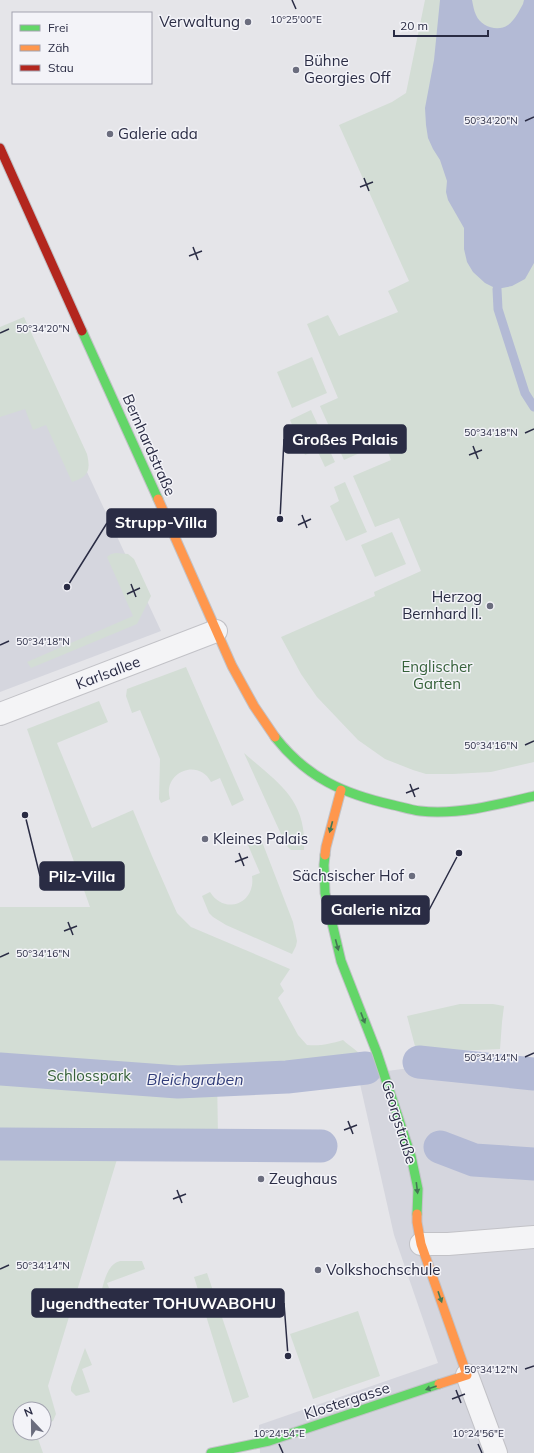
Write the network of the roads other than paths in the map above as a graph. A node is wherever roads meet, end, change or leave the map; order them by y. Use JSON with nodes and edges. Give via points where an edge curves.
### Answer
{"nodes":[{"id":1,"x":0,"y":148,"type":"edge"},
{"id":2,"x":216,"y":631,"type":"junction"},
{"id":3,"x":0,"y":714,"type":"edge"},
{"id":4,"x":341,"y":790,"type":"junction"},
{"id":5,"x":534,"y":796,"type":"edge"},
{"id":6,"x":534,"y":1237,"type":"edge"},
{"id":7,"x":421,"y":1244,"type":"junction"},
{"id":8,"x":467,"y":1375,"type":"junction"},
{"id":9,"x":211,"y":1453,"type":"edge"},
{"id":10,"x":496,"y":1453,"type":"edge"}],
"edges":[{"from":1,"to":2,"type":"main road","name":"Bernhardstraße"},
{"from":2,"to":3,"type":"street","name":"Karlsallee"},
{"from":2,"to":4,"type":"main road","name":"Bernhardstraße","via":[[243,689],[266,727],[292,758]]},
{"from":4,"to":5,"type":"main road","name":"Bernhardstraße","via":[[419,811],[458,810]]},
{"from":4,"to":7,"type":"main road","name":"Georgstraße","one_way":true,"via":[[326,847],[325,893],[341,961],[377,1053],[411,1156],[418,1189],[417,1222]]},
{"from":6,"to":7,"type":"street"},
{"from":7,"to":8,"type":"main road","name":"Georgstraße","one_way":true},
{"from":8,"to":9,"type":"main road","name":"Klostergasse","one_way":true,"via":[[268,1441]]},
{"from":8,"to":10,"type":"street","name":"Georgstraße"}]}
